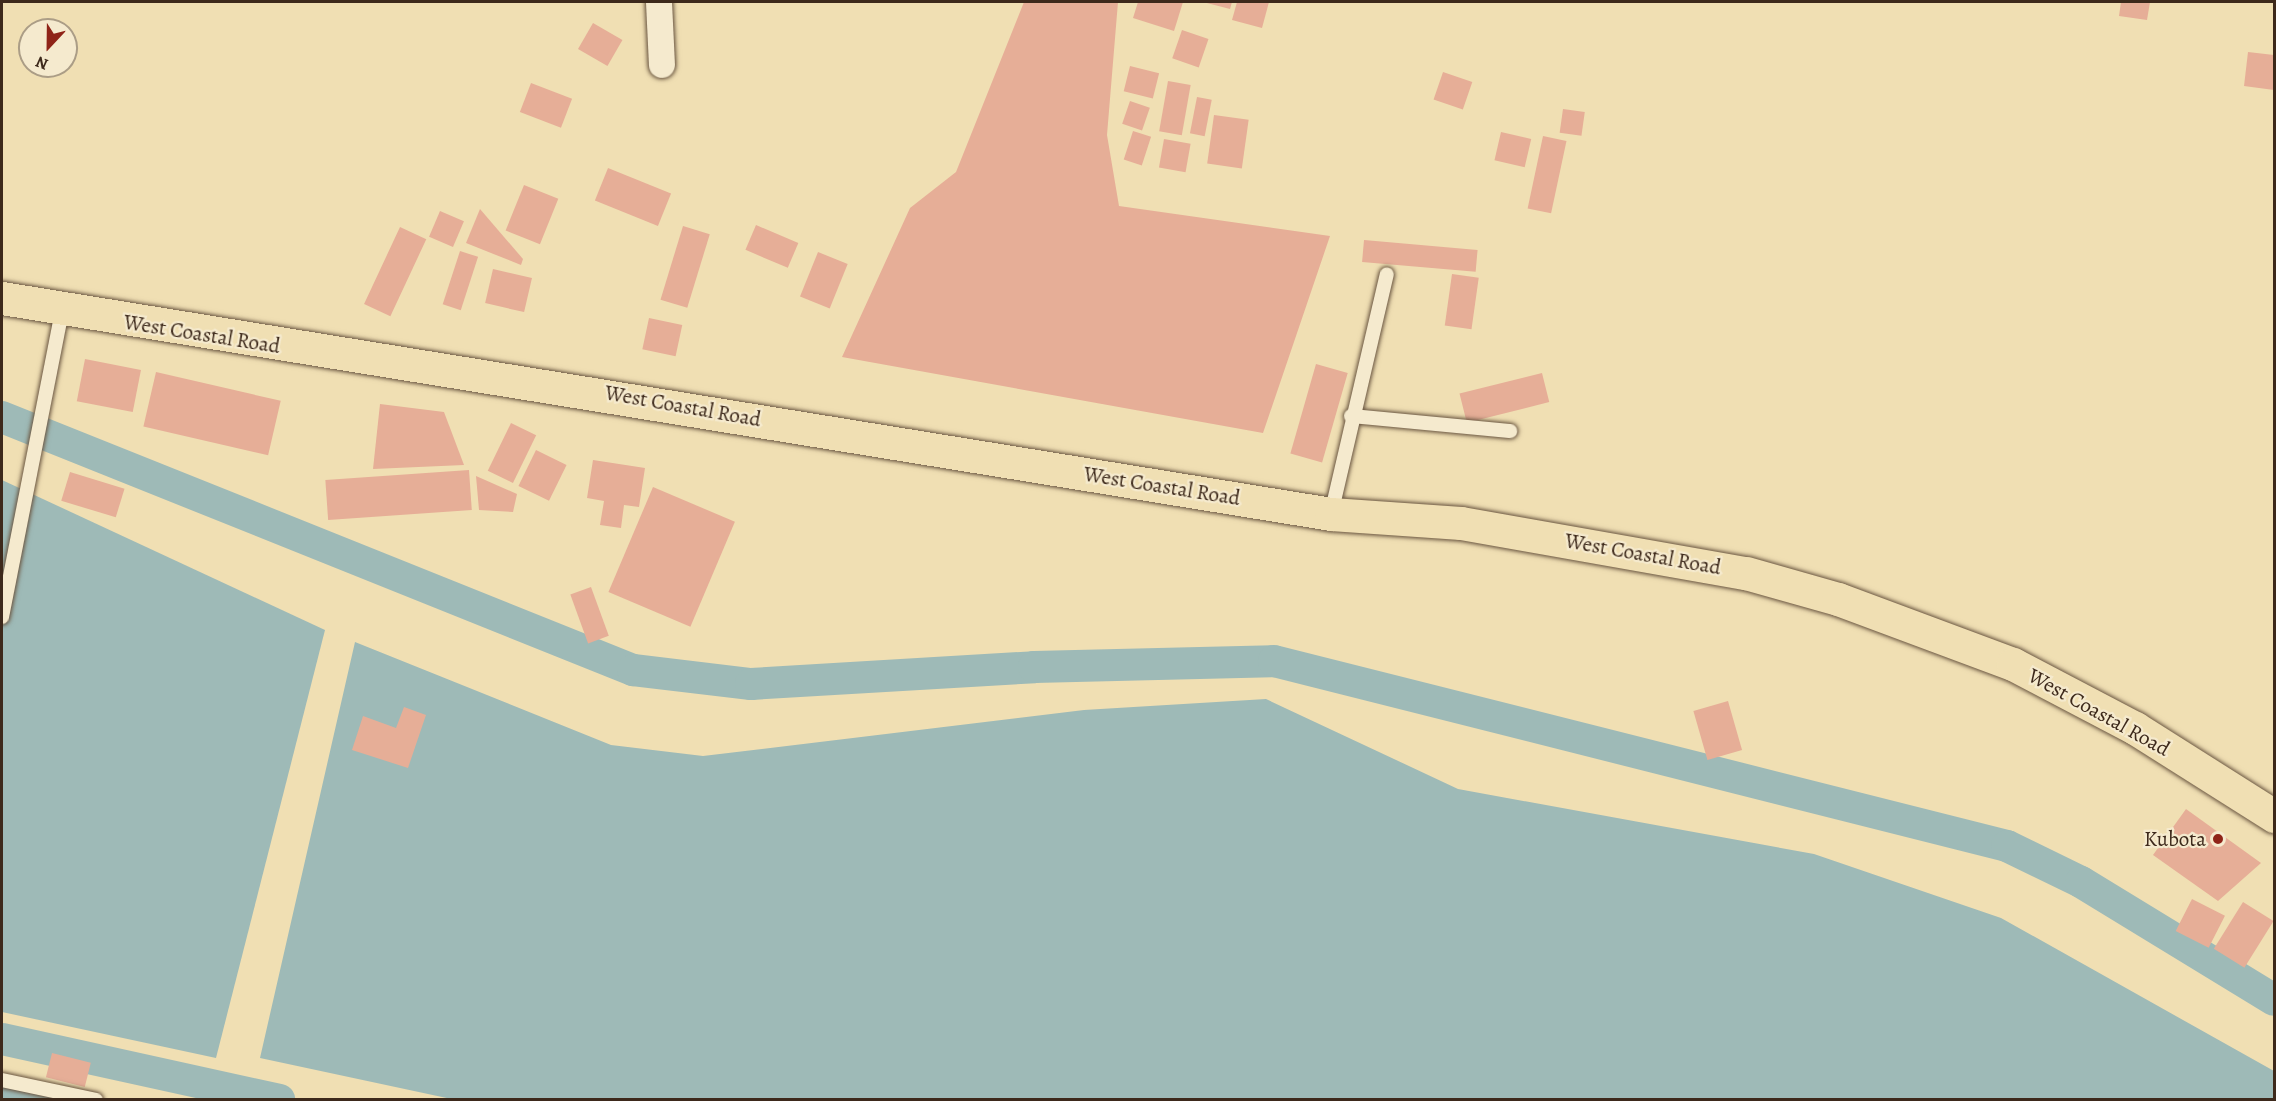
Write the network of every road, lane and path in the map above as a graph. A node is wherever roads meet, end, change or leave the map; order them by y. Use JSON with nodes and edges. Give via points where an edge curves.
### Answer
{"nodes":[{"id":1,"x":658,"y":2,"type":"edge"},
{"id":2,"x":662,"y":65,"type":"dead end"},
{"id":3,"x":1387,"y":274,"type":"dead end"},
{"id":4,"x":2,"y":298,"type":"edge"},
{"id":5,"x":62,"y":312,"type":"junction"},
{"id":6,"x":1351,"y":416,"type":"junction"},
{"id":7,"x":1510,"y":431,"type":"dead end"},
{"id":8,"x":1331,"y":514,"type":"junction"},
{"id":9,"x":2,"y":617,"type":"edge"},
{"id":10,"x":2274,"y":816,"type":"edge"},
{"id":11,"x":2,"y":1080,"type":"edge"},
{"id":12,"x":96,"y":1100,"type":"edge"}],
"edges":[{"from":1,"to":2,"type":"street"},
{"from":3,"to":6,"type":"lane"},
{"from":4,"to":5,"type":"main road","name":"West Coastal Road"},
{"from":5,"to":8,"type":"main road","name":"West Coastal Road","via":[[588,390]]},
{"from":5,"to":9,"type":"lane"},
{"from":6,"to":7,"type":"lane"},
{"from":6,"to":8,"type":"lane"},
{"from":8,"to":10,"type":"main road","name":"West Coastal Road","via":[[1461,523],[1654,553],[1838,598],[2013,664],[2135,728]]},
{"from":11,"to":12,"type":"lane"}]}
